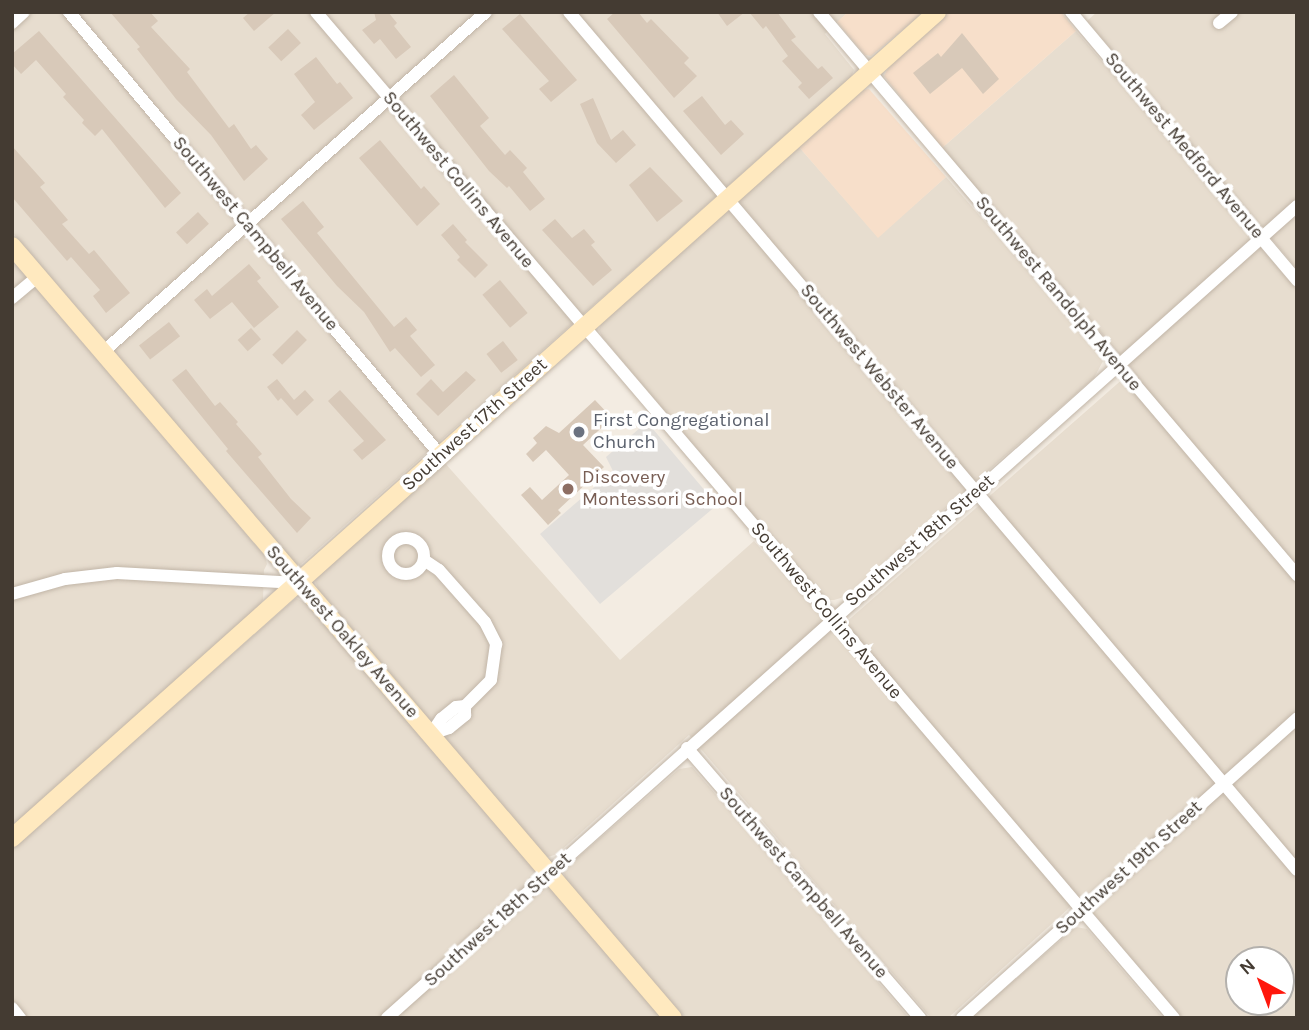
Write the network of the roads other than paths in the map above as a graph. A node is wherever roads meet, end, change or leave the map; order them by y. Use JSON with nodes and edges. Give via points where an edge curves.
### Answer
{"nodes":[{"id":1,"x":24,"y":12,"type":"edge"},
{"id":2,"x":69,"y":12,"type":"edge"},
{"id":3,"x":316,"y":12,"type":"edge"},
{"id":4,"x":486,"y":12,"type":"edge"},
{"id":5,"x":569,"y":12,"type":"edge"},
{"id":6,"x":819,"y":12,"type":"edge"},
{"id":7,"x":937,"y":12,"type":"edge"},
{"id":8,"x":1071,"y":12,"type":"edge"},
{"id":9,"x":1231,"y":12,"type":"edge"},
{"id":10,"x":12,"y":23,"type":"edge"},
{"id":11,"x":1219,"y":23,"type":"dead end"},
{"id":12,"x":871,"y":72,"type":"junction"},
{"id":13,"x":389,"y":99,"type":"junction"},
{"id":14,"x":728,"y":200,"type":"junction"},
{"id":15,"x":1297,"y":206,"type":"edge"},
{"id":16,"x":246,"y":224,"type":"junction"},
{"id":17,"x":1261,"y":238,"type":"junction"},
{"id":18,"x":12,"y":246,"type":"edge"},
{"id":19,"x":37,"y":276,"type":"junction"},
{"id":20,"x":1297,"y":280,"type":"edge"},
{"id":21,"x":12,"y":298,"type":"edge"},
{"id":22,"x":584,"y":327,"type":"junction"},
{"id":23,"x":103,"y":352,"type":"junction"},
{"id":24,"x":1118,"y":364,"type":"junction"},
{"id":25,"x":441,"y":456,"type":"junction"},
{"id":26,"x":975,"y":492,"type":"junction"},
{"id":27,"x":424,"y":560,"type":"dead end"},
{"id":28,"x":1297,"y":575,"type":"edge"},
{"id":29,"x":298,"y":583,"type":"junction"},
{"id":30,"x":12,"y":594,"type":"edge"},
{"id":31,"x":831,"y":619,"type":"junction"},
{"id":32,"x":1297,"y":718,"type":"edge"},
{"id":33,"x":431,"y":734,"type":"junction"},
{"id":34,"x":687,"y":748,"type":"junction"},
{"id":35,"x":1224,"y":783,"type":"junction"},
{"id":36,"x":12,"y":838,"type":"edge"},
{"id":37,"x":1297,"y":870,"type":"edge"},
{"id":38,"x":550,"y":874,"type":"junction"},
{"id":39,"x":1082,"y":910,"type":"junction"},
{"id":40,"x":12,"y":1009,"type":"edge"},
{"id":41,"x":20,"y":1018,"type":"edge"},
{"id":42,"x":387,"y":1018,"type":"edge"},
{"id":43,"x":673,"y":1018,"type":"edge"},
{"id":44,"x":920,"y":1018,"type":"edge"},
{"id":45,"x":962,"y":1018,"type":"edge"},
{"id":46,"x":1174,"y":1018,"type":"edge"}],
"edges":[{"from":1,"to":10,"type":"street"},
{"from":2,"to":16,"type":"street","name":"Southwest Campbell Avenue"},
{"from":3,"to":13,"type":"street","name":"Southwest Collins Avenue"},
{"from":4,"to":13,"type":"street"},
{"from":5,"to":14,"type":"street","name":"Southwest Webster Avenue"},
{"from":6,"to":12,"type":"street","name":"Southwest Randolph Avenue"},
{"from":7,"to":12,"type":"main road","name":"Southwest 17th Street"},
{"from":8,"to":17,"type":"street","name":"Southwest Medford Avenue"},
{"from":9,"to":11,"type":"street"},
{"from":12,"to":14,"type":"main road","name":"Southwest 17th Street"},
{"from":12,"to":24,"type":"street","name":"Southwest Randolph Avenue"},
{"from":13,"to":16,"type":"street"},
{"from":13,"to":22,"type":"street","name":"Southwest Collins Avenue"},
{"from":14,"to":22,"type":"main road","name":"Southwest 17th Street"},
{"from":14,"to":26,"type":"street","name":"Southwest Webster Avenue"},
{"from":15,"to":17,"type":"street","name":"Southwest 18th Street"},
{"from":16,"to":23,"type":"street"},
{"from":16,"to":25,"type":"street","name":"Southwest Campbell Avenue"},
{"from":17,"to":20,"type":"street","name":"Southwest Medford Avenue"},
{"from":17,"to":24,"type":"street","name":"Southwest 18th Street"},
{"from":18,"to":19,"type":"main road","name":"Southwest Oakley Avenue"},
{"from":19,"to":21,"type":"street"},
{"from":19,"to":23,"type":"main road","name":"Southwest Oakley Avenue"},
{"from":22,"to":25,"type":"main road","name":"Southwest 17th Street"},
{"from":22,"to":31,"type":"street","name":"Southwest Collins Avenue"},
{"from":23,"to":29,"type":"main road","name":"Southwest Oakley Avenue"},
{"from":24,"to":26,"type":"street","name":"Southwest 18th Street"},
{"from":24,"to":28,"type":"street","name":"Southwest Randolph Avenue"},
{"from":25,"to":29,"type":"main road","name":"Southwest 17th Street"},
{"from":26,"to":31,"type":"street","name":"Southwest 18th Street"},
{"from":26,"to":35,"type":"street","name":"Southwest Webster Avenue"},
{"from":27,"to":33,"type":"street","via":[[439,570],[485,622],[496,644],[491,680],[465,706],[465,715],[449,728]]},
{"from":29,"to":30,"type":"street","via":[[117,573],[65,579]]},
{"from":29,"to":33,"type":"main road","name":"Southwest Oakley Avenue"},
{"from":29,"to":36,"type":"main road","name":"Southwest 17th Street"},
{"from":31,"to":34,"type":"street","name":"Southwest 18th Street"},
{"from":31,"to":39,"type":"street","name":"Southwest Collins Avenue"},
{"from":32,"to":35,"type":"street","name":"Southwest 19th Street"},
{"from":33,"to":38,"type":"main road","name":"Southwest Oakley Avenue"},
{"from":34,"to":38,"type":"street","name":"Southwest 18th Street"},
{"from":34,"to":44,"type":"street","name":"Southwest Campbell Avenue"},
{"from":35,"to":37,"type":"street","name":"Southwest Webster Avenue"},
{"from":35,"to":39,"type":"street","name":"Southwest 19th Street"},
{"from":38,"to":42,"type":"street","name":"Southwest 18th Street"},
{"from":38,"to":43,"type":"main road","name":"Southwest Oakley Avenue"},
{"from":39,"to":45,"type":"street","name":"Southwest 19th Street"},
{"from":39,"to":46,"type":"street","name":"Southwest Collins Avenue"},
{"from":40,"to":41,"type":"street"}]}
